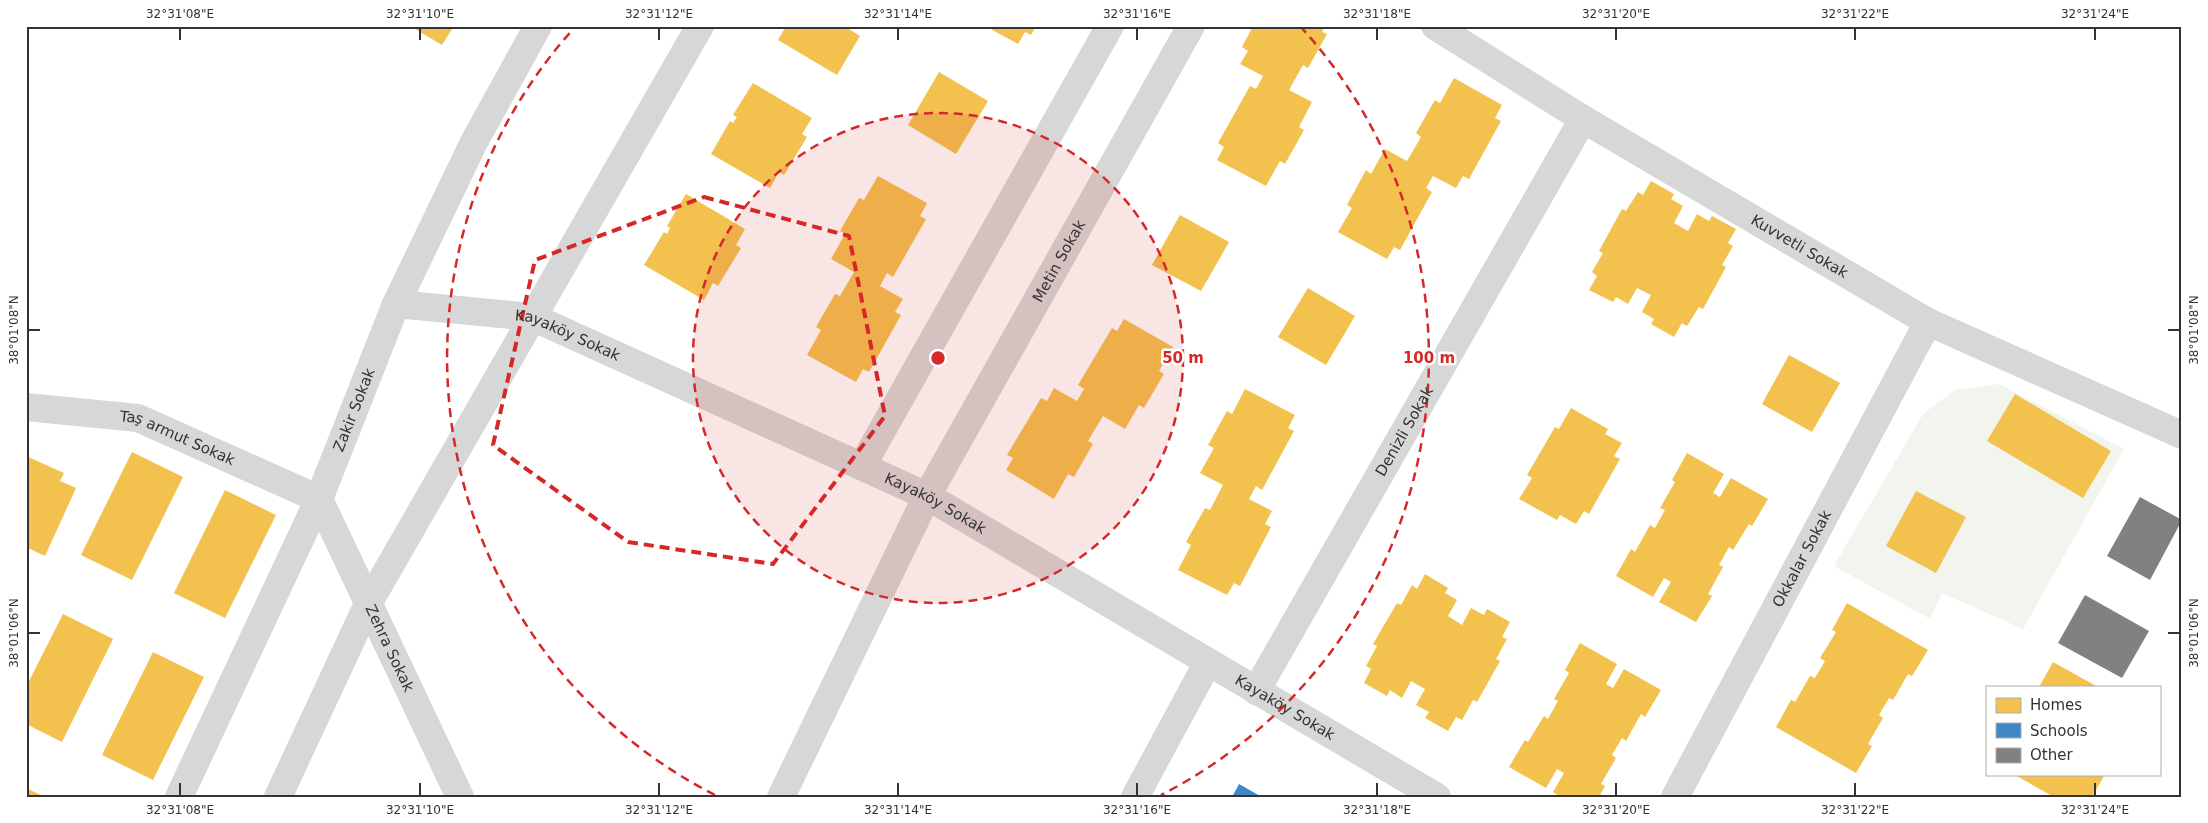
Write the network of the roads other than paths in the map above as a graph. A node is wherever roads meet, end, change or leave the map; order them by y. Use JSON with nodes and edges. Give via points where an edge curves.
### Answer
{"nodes":[{"id":1,"x":538,"y":26,"type":"edge"},
{"id":2,"x":700,"y":26,"type":"edge"},
{"id":3,"x":1110,"y":26,"type":"edge"},
{"id":4,"x":1191,"y":26,"type":"edge"},
{"id":5,"x":1435,"y":26,"type":"edge"},
{"id":6,"x":1583,"y":119,"type":"junction"},
{"id":7,"x":396,"y":304,"type":"junction"},
{"id":8,"x":532,"y":318,"type":"junction"},
{"id":9,"x":1928,"y":322,"type":"junction"},
{"id":10,"x":26,"y":407,"type":"edge"},
{"id":11,"x":2182,"y":436,"type":"edge"},
{"id":12,"x":862,"y":466,"type":"junction"},
{"id":13,"x":927,"y":496,"type":"junction"},
{"id":14,"x":319,"y":499,"type":"junction"},
{"id":15,"x":368,"y":604,"type":"junction"},
{"id":16,"x":1208,"y":662,"type":"junction"},
{"id":17,"x":1256,"y":691,"type":"junction"},
{"id":18,"x":179,"y":797,"type":"edge"},
{"id":19,"x":278,"y":797,"type":"edge"},
{"id":20,"x":460,"y":797,"type":"edge"},
{"id":21,"x":781,"y":797,"type":"edge"},
{"id":22,"x":1135,"y":797,"type":"edge"},
{"id":23,"x":1437,"y":797,"type":"edge"},
{"id":24,"x":1676,"y":797,"type":"edge"}],
"edges":[{"from":1,"to":7,"type":"street","name":"Zakir Sokak","via":[[474,142]]},
{"from":2,"to":8,"type":"street"},
{"from":3,"to":12,"type":"street"},
{"from":4,"to":13,"type":"street","name":"Metin Sokak"},
{"from":5,"to":6,"type":"street","name":"Kuvvetli Sokak"},
{"from":6,"to":9,"type":"street","name":"Kuvvetli Sokak"},
{"from":6,"to":17,"type":"street","name":"Denizli Sokak"},
{"from":7,"to":8,"type":"street","name":"Kayaköy Sokak"},
{"from":7,"to":14,"type":"street","name":"Zakir Sokak"},
{"from":8,"to":12,"type":"street","name":"Kayaköy Sokak"},
{"from":8,"to":15,"type":"street"},
{"from":9,"to":11,"type":"street","name":"Kuvvetli Sokak"},
{"from":9,"to":24,"type":"street","name":"Okkalar Sokak"},
{"from":10,"to":14,"type":"street","name":"Taş armut Sokak","via":[[138,418]]},
{"from":12,"to":13,"type":"street","name":"Kayaköy Sokak"},
{"from":13,"to":16,"type":"street","name":"Kayaköy Sokak"},
{"from":13,"to":21,"type":"street","name":"Metin Sokak"},
{"from":14,"to":15,"type":"street","name":"Zehra Sokak"},
{"from":14,"to":18,"type":"street","name":"Zakir Sokak"},
{"from":15,"to":19,"type":"street"},
{"from":15,"to":20,"type":"street","name":"Zehra Sokak"},
{"from":16,"to":17,"type":"street","name":"Kayaköy Sokak"},
{"from":16,"to":22,"type":"street"},
{"from":17,"to":23,"type":"street","name":"Kayaköy Sokak"}]}
